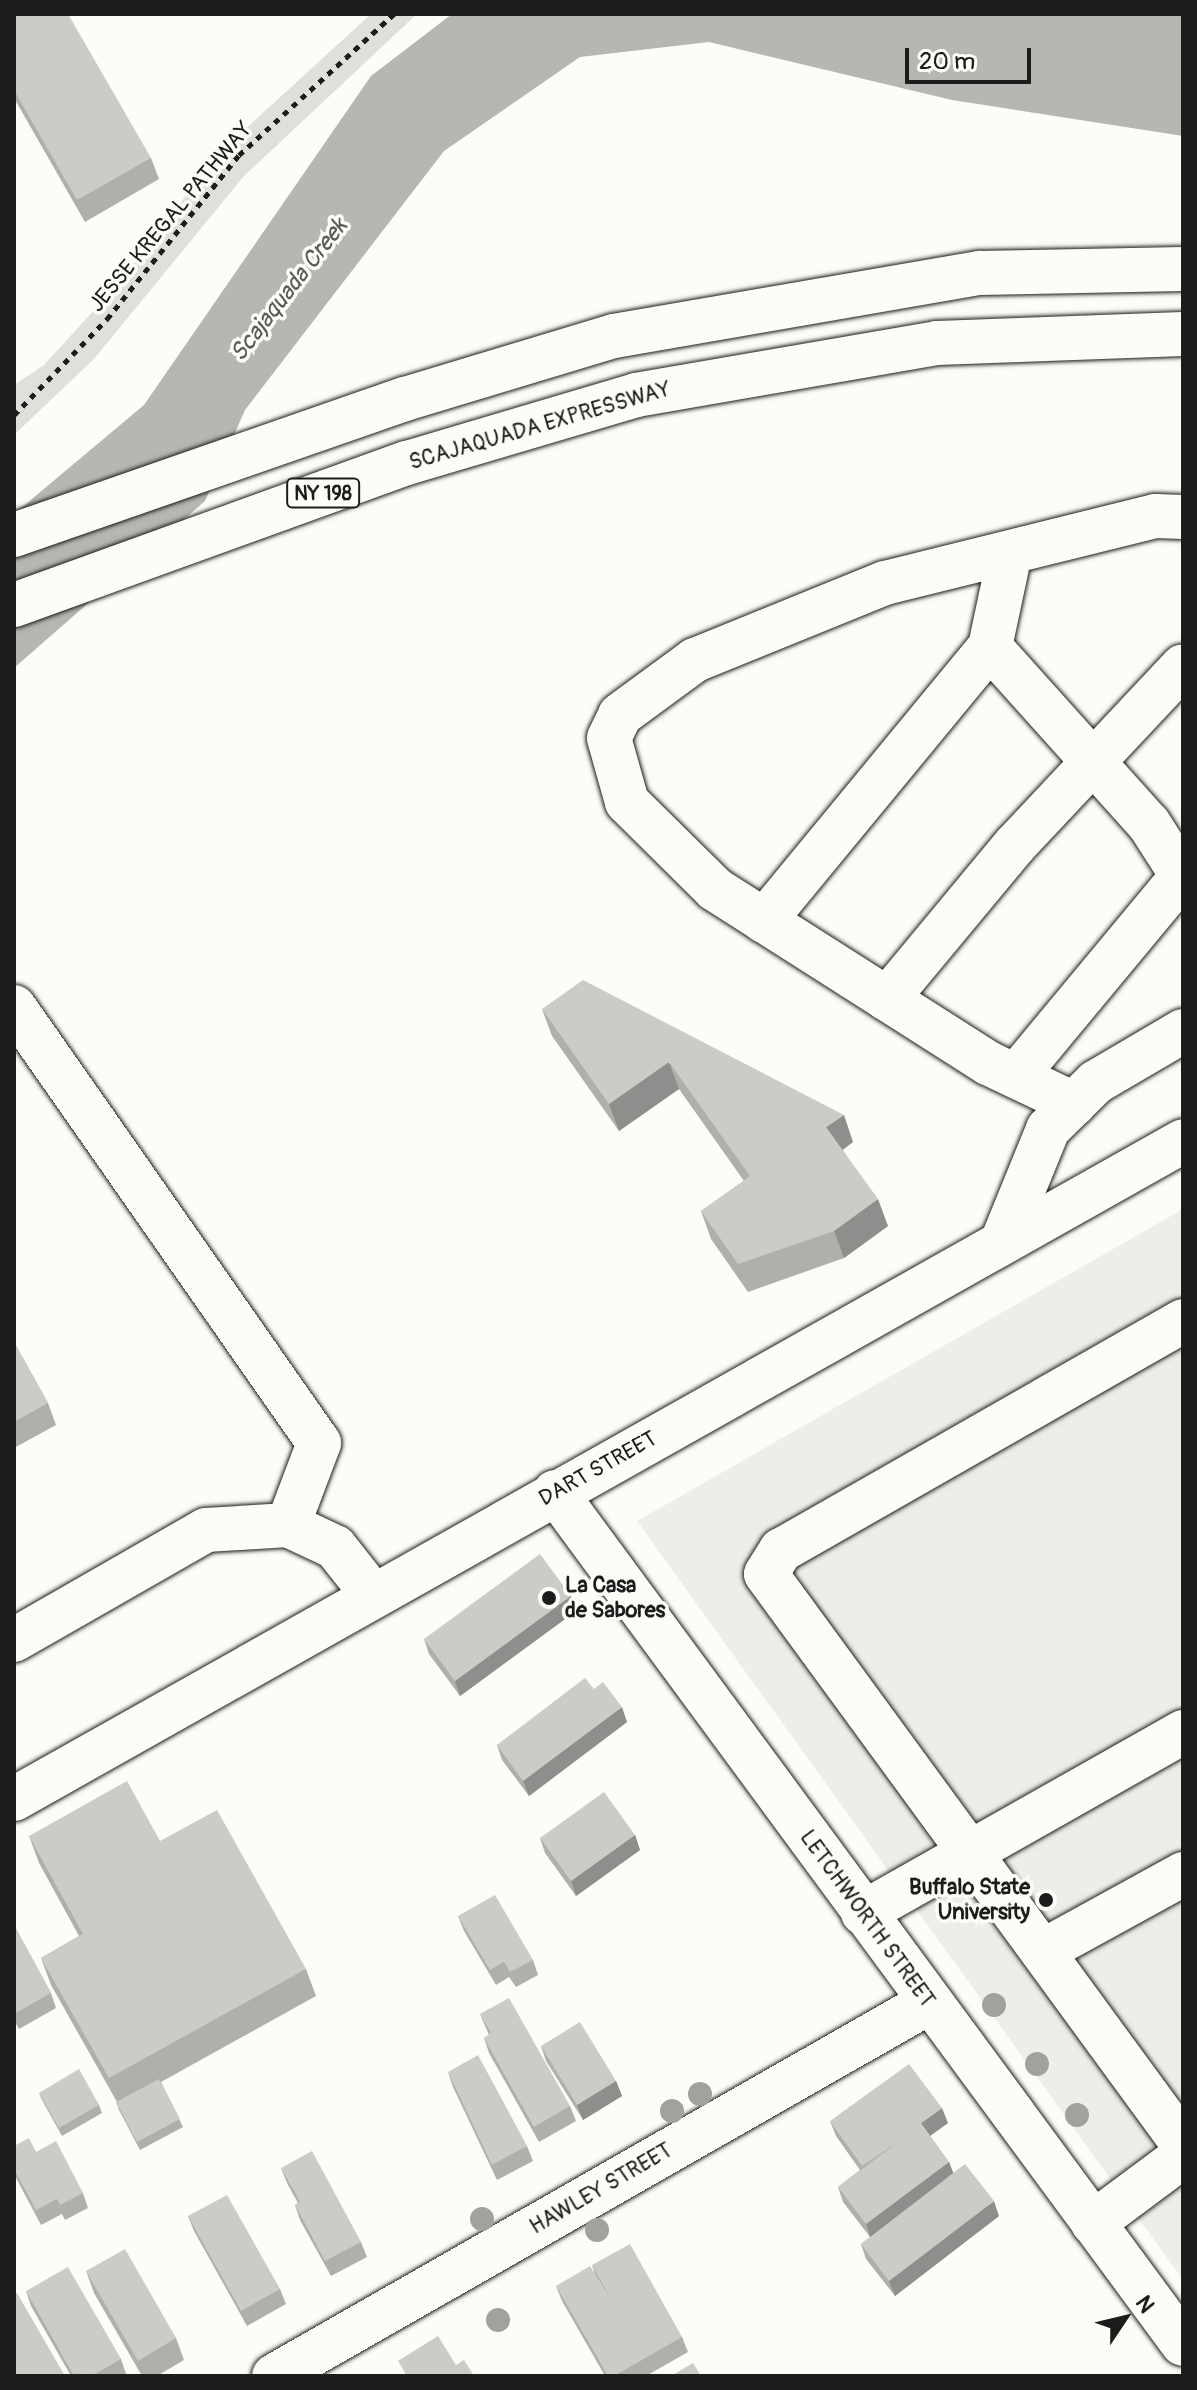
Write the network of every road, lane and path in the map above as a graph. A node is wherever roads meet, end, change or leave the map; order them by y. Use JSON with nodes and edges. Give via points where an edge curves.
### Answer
{"nodes":[{"id":1,"x":394,"y":14,"type":"edge"},
{"id":2,"x":1183,"y":269,"type":"edge"},
{"id":3,"x":1183,"y":334,"type":"edge"},
{"id":4,"x":14,"y":415,"type":"edge"},
{"id":5,"x":1183,"y":517,"type":"edge"},
{"id":6,"x":14,"y":535,"type":"edge"},
{"id":7,"x":1010,"y":553,"type":"junction"},
{"id":8,"x":14,"y":605,"type":"edge"},
{"id":9,"x":990,"y":647,"type":"junction"},
{"id":10,"x":1183,"y":666,"type":"edge"},
{"id":11,"x":1092,"y":762,"type":"junction"},
{"id":12,"x":1183,"y":876,"type":"edge"},
{"id":13,"x":764,"y":921,"type":"junction"},
{"id":14,"x":887,"y":999,"type":"junction"},
{"id":15,"x":14,"y":1007,"type":"edge"},
{"id":16,"x":1183,"y":1031,"type":"edge"},
{"id":17,"x":1016,"y":1076,"type":"junction"},
{"id":18,"x":1074,"y":1104,"type":"junction"},
{"id":19,"x":1183,"y":1141,"type":"edge"},
{"id":20,"x":1002,"y":1242,"type":"junction"},
{"id":21,"x":1183,"y":1321,"type":"edge"},
{"id":22,"x":555,"y":1492,"type":"junction"},
{"id":23,"x":288,"y":1525,"type":"junction"},
{"id":24,"x":373,"y":1595,"type":"junction"},
{"id":25,"x":14,"y":1640,"type":"edge"},
{"id":26,"x":1183,"y":1732,"type":"edge"},
{"id":27,"x":14,"y":1799,"type":"edge"},
{"id":28,"x":970,"y":1852,"type":"junction"},
{"id":29,"x":1183,"y":1874,"type":"edge"},
{"id":30,"x":863,"y":1913,"type":"junction"},
{"id":31,"x":1043,"y":1951,"type":"junction"},
{"id":32,"x":928,"y":2003,"type":"junction"},
{"id":33,"x":1183,"y":2144,"type":"edge"},
{"id":34,"x":1183,"y":2156,"type":"edge"},
{"id":35,"x":1093,"y":2223,"type":"junction"},
{"id":36,"x":1183,"y":2344,"type":"edge"},
{"id":37,"x":274,"y":2376,"type":"edge"}],
"edges":[{"from":1,"to":4,"type":"path","name":"JESSE KREGAL PATHWAY","via":[[239,155],[107,319]]},
{"from":2,"to":6,"type":"main road","via":[[980,273],[614,336],[405,399]]},
{"from":3,"to":8,"type":"main road","name":"SCAJAQUADA EXPRESSWAY","number":"NY 198","via":[[937,343],[636,395],[407,463]]},
{"from":5,"to":7,"type":"main road","via":[[1156,516]]},
{"from":7,"to":9,"type":"main road"},
{"from":7,"to":13,"type":"main road","via":[[885,583],[695,660],[620,715],[609,738],[627,802],[715,889]]},
{"from":9,"to":11,"type":"main road"},
{"from":9,"to":13,"type":"main road"},
{"from":10,"to":11,"type":"main road"},
{"from":11,"to":12,"type":"main road","via":[[1149,824]]},
{"from":11,"to":14,"type":"main road"},
{"from":12,"to":17,"type":"main road"},
{"from":13,"to":14,"type":"main road"},
{"from":14,"to":17,"type":"main road"},
{"from":15,"to":23,"type":"main road","via":[[319,1443]]},
{"from":16,"to":18,"type":"main road","via":[[1096,1082]]},
{"from":17,"to":18,"type":"main road"},
{"from":18,"to":20,"type":"main road","via":[[1048,1129]]},
{"from":19,"to":20,"type":"main road","name":"DART STREET"},
{"from":20,"to":22,"type":"main road","name":"DART STREET"},
{"from":21,"to":28,"type":"main road","via":[[781,1550],[766,1574]]},
{"from":22,"to":24,"type":"main road","name":"DART STREET"},
{"from":22,"to":30,"type":"main road","name":"LETCHWORTH STREET"},
{"from":23,"to":24,"type":"main road","via":[[335,1547]]},
{"from":23,"to":25,"type":"main road","via":[[206,1530]]},
{"from":24,"to":27,"type":"main road","name":"DART STREET"},
{"from":26,"to":28,"type":"main road"},
{"from":28,"to":30,"type":"main road"},
{"from":28,"to":31,"type":"main road"},
{"from":29,"to":31,"type":"main road"},
{"from":30,"to":32,"type":"main road","name":"LETCHWORTH STREET"},
{"from":31,"to":33,"type":"main road"},
{"from":32,"to":35,"type":"main road","name":"LETCHWORTH STREET"},
{"from":32,"to":37,"type":"main road","name":"HAWLEY STREET"},
{"from":34,"to":35,"type":"main road"},
{"from":35,"to":36,"type":"main road","name":"LETCHWORTH STREET"}]}
